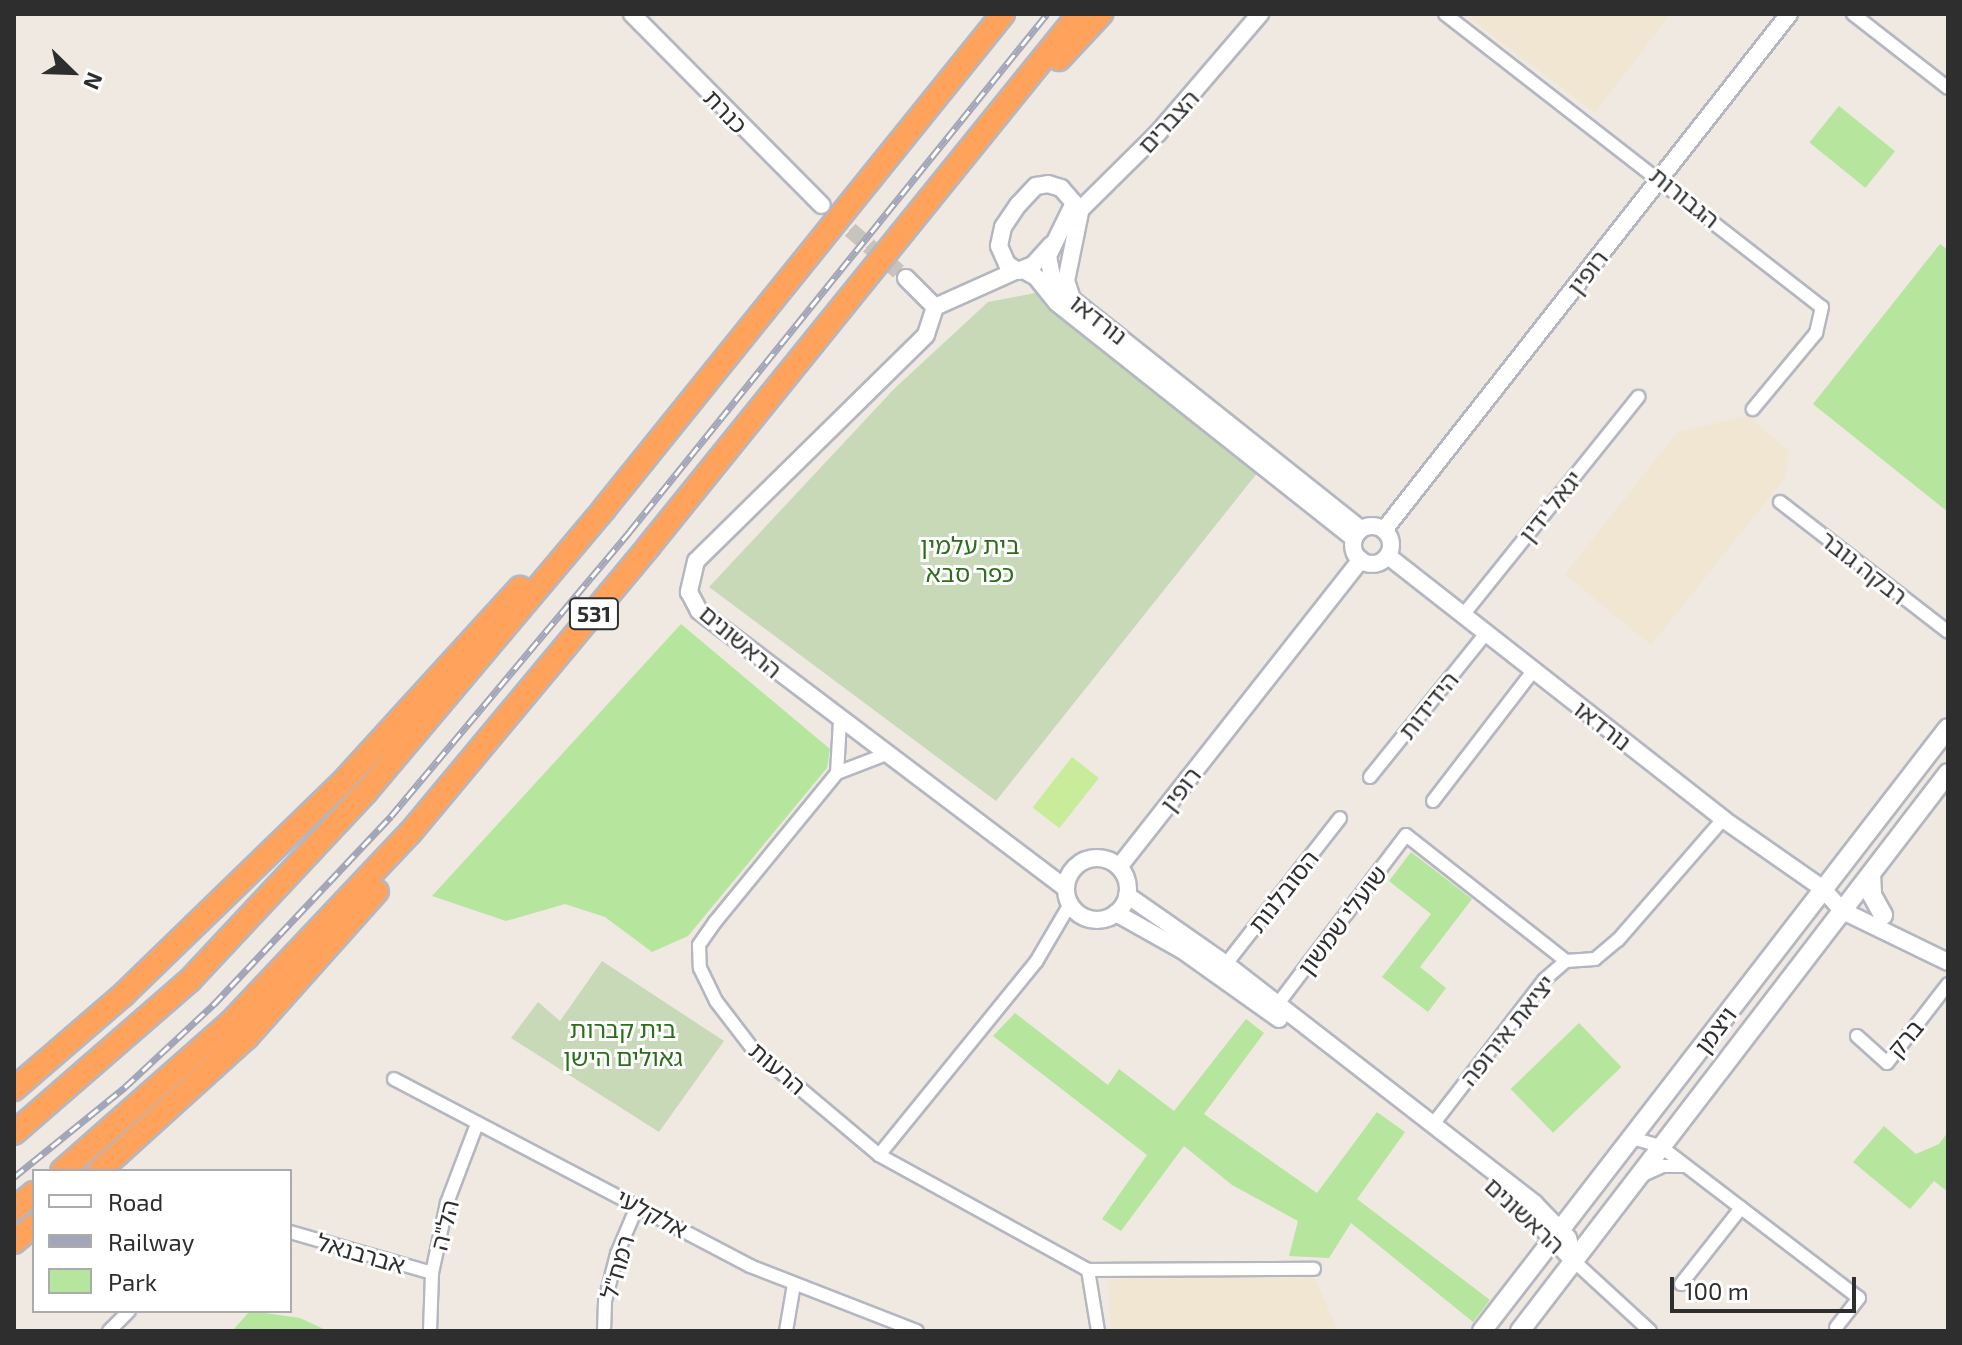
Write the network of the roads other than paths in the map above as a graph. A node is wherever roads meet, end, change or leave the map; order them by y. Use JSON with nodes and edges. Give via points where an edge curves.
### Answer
{"nodes":[{"id":1,"x":632,"y":14,"type":"edge"},
{"id":2,"x":994,"y":14,"type":"edge"},
{"id":3,"x":1003,"y":14,"type":"edge"},
{"id":4,"x":1079,"y":14,"type":"edge"},
{"id":5,"x":1101,"y":14,"type":"edge"},
{"id":6,"x":1260,"y":14,"type":"edge"},
{"id":7,"x":1445,"y":14,"type":"edge"},
{"id":8,"x":1789,"y":14,"type":"edge"},
{"id":9,"x":1853,"y":14,"type":"edge"},
{"id":10,"x":1948,"y":88,"type":"edge"},
{"id":11,"x":925,"y":110,"type":"junction"},
{"id":12,"x":1661,"y":177,"type":"junction"},
{"id":13,"x":936,"y":191,"type":"junction"},
{"id":14,"x":822,"y":205,"type":"tunnel mouth"},
{"id":15,"x":1075,"y":215,"type":"junction"},
{"id":16,"x":1051,"y":245,"type":"junction"},
{"id":17,"x":1002,"y":255,"type":"junction"},
{"id":18,"x":1019,"y":270,"type":"junction"},
{"id":19,"x":906,"y":278,"type":"tunnel mouth"},
{"id":20,"x":979,"y":287,"type":"junction"},
{"id":21,"x":1073,"y":300,"type":"junction"},
{"id":22,"x":935,"y":307,"type":"junction"},
{"id":23,"x":1638,"y":397,"type":"dead end"},
{"id":24,"x":1753,"y":409,"type":"dead end"},
{"id":25,"x":663,"y":435,"type":"junction"},
{"id":26,"x":1780,"y":502,"type":"dead end"},
{"id":27,"x":1384,"y":530,"type":"junction"},
{"id":28,"x":1358,"y":534,"type":"junction"},
{"id":29,"x":649,"y":546,"type":"junction"},
{"id":30,"x":1388,"y":556,"type":"junction"},
{"id":31,"x":1361,"y":560,"type":"junction"},
{"id":32,"x":1463,"y":615,"type":"junction"},
{"id":33,"x":1948,"y":632,"type":"edge"},
{"id":34,"x":1486,"y":633,"type":"junction"},
{"id":35,"x":1534,"y":670,"type":"junction"},
{"id":36,"x":840,"y":721,"type":"junction"},
{"id":37,"x":1948,"y":728,"type":"edge"},
{"id":38,"x":884,"y":755,"type":"junction"},
{"id":39,"x":837,"y":773,"type":"junction"},
{"id":40,"x":1948,"y":773,"type":"edge"},
{"id":41,"x":1370,"y":777,"type":"dead end"},
{"id":42,"x":1433,"y":801,"type":"dead end"},
{"id":43,"x":1340,"y":818,"type":"dead end"},
{"id":44,"x":1723,"y":819,"type":"junction"},
{"id":45,"x":1119,"y":867,"type":"junction"},
{"id":46,"x":1871,"y":874,"type":"junction"},
{"id":47,"x":1822,"y":888,"type":"junction"},
{"id":48,"x":1127,"y":895,"type":"junction"},
{"id":49,"x":1068,"y":896,"type":"junction"},
{"id":50,"x":1848,"y":903,"type":"junction"},
{"id":51,"x":1116,"y":913,"type":"junction"},
{"id":52,"x":1883,"y":915,"type":"junction"},
{"id":53,"x":1916,"y":942,"type":"junction"},
{"id":54,"x":1566,"y":961,"type":"junction"},
{"id":55,"x":1948,"y":962,"type":"edge"},
{"id":56,"x":1226,"y":964,"type":"junction"},
{"id":57,"x":1948,"y":984,"type":"edge"},
{"id":58,"x":1277,"y":1005,"type":"junction"},
{"id":59,"x":1857,"y":1036,"type":"dead end"},
{"id":60,"x":394,"y":1079,"type":"dead end"},
{"id":61,"x":14,"y":1089,"type":"edge"},
{"id":62,"x":1434,"y":1123,"type":"junction"},
{"id":63,"x":477,"y":1124,"type":"junction"},
{"id":64,"x":14,"y":1133,"type":"edge"},
{"id":65,"x":1632,"y":1138,"type":"junction"},
{"id":66,"x":1660,"y":1146,"type":"junction"},
{"id":67,"x":879,"y":1155,"type":"junction"},
{"id":68,"x":1687,"y":1167,"type":"junction"},
{"id":69,"x":64,"y":1169,"type":"edge"},
{"id":70,"x":101,"y":1169,"type":"edge"},
{"id":71,"x":1632,"y":1184,"type":"junction"},
{"id":72,"x":32,"y":1195,"type":"edge"},
{"id":73,"x":638,"y":1204,"type":"junction"},
{"id":74,"x":1741,"y":1208,"type":"junction"},
{"id":75,"x":14,"y":1209,"type":"edge"},
{"id":76,"x":32,"y":1227,"type":"edge"},
{"id":77,"x":292,"y":1233,"type":"edge"},
{"id":78,"x":1558,"y":1236,"type":"junction"},
{"id":79,"x":14,"y":1242,"type":"edge"},
{"id":80,"x":1580,"y":1256,"type":"junction"},
{"id":81,"x":1314,"y":1269,"type":"dead end"},
{"id":82,"x":1088,"y":1270,"type":"junction"},
{"id":83,"x":432,"y":1273,"type":"junction"},
{"id":84,"x":794,"y":1284,"type":"junction"},
{"id":85,"x":1681,"y":1284,"type":"dead end"},
{"id":86,"x":127,"y":1313,"type":"edge"},
{"id":87,"x":1836,"y":1327,"type":"dead end"},
{"id":88,"x":109,"y":1331,"type":"edge"},
{"id":89,"x":430,"y":1331,"type":"edge"},
{"id":90,"x":604,"y":1331,"type":"edge"},
{"id":91,"x":786,"y":1331,"type":"edge"},
{"id":92,"x":917,"y":1331,"type":"edge"},
{"id":93,"x":1098,"y":1331,"type":"edge"},
{"id":94,"x":1482,"y":1331,"type":"edge"},
{"id":95,"x":1520,"y":1331,"type":"edge"},
{"id":96,"x":1650,"y":1331,"type":"edge"}],
"edges":[{"from":1,"to":14,"type":"street","name":"כנרת"},
{"from":2,"to":11,"type":"highway"},
{"from":3,"to":11,"type":"highway","number":"531"},
{"from":4,"to":13,"type":"highway","number":"531"},
{"from":5,"to":13,"type":"highway"},
{"from":6,"to":15,"type":"street","name":"הצברים"},
{"from":7,"to":12,"type":"street","name":"הגבורות"},
{"from":8,"to":12,"type":"street","name":"רופין"},
{"from":9,"to":10,"type":"street"},
{"from":11,"to":25,"type":"highway","number":"531"},
{"from":12,"to":24,"type":"street","name":"הגבורות","via":[[1822,307],[1816,333]]},
{"from":12,"to":27,"type":"street","name":"רופין"},
{"from":13,"to":29,"type":"highway","number":"531"},
{"from":15,"to":16,"type":"street","name":"הצברים"},
{"from":15,"to":17,"type":"street","via":[[1069,195],[1051,184],[1036,186],[1003,227]]},
{"from":15,"to":21,"type":"street","via":[[1066,281]]},
{"from":16,"to":18,"type":"street","name":"הצברים"},
{"from":16,"to":21,"type":"street","name":"נורדאו","via":[[1049,267]]},
{"from":17,"to":18,"type":"street","name":"נורדאו"},
{"from":17,"to":20,"type":"street"},
{"from":18,"to":20,"type":"street"},
{"from":18,"to":28,"type":"street","name":"נורדאו","via":[[1036,277],[1057,303]]},
{"from":19,"to":22,"type":"street"},
{"from":20,"to":22,"type":"street"},
{"from":21,"to":28,"type":"street","name":"נורדאו"},
{"from":22,"to":36,"type":"street","name":"הראשונים","via":[[926,335],[725,532],[690,574],[689,592],[699,611]]},
{"from":23,"to":32,"type":"street","name":"יגאל ידין"},
{"from":25,"to":61,"type":"highway","via":[[340,785],[123,995]]},
{"from":25,"to":64,"type":"highway","number":"531","via":[[446,700],[302,864],[140,1027]]},
{"from":26,"to":33,"type":"street","name":"רבקה גובר"},
{"from":27,"to":28,"type":"street"},
{"from":27,"to":30,"type":"street","via":[[1391,545]]},
{"from":28,"to":31,"type":"street"},
{"from":29,"to":69,"type":"highway","number":"531","via":[[491,738],[314,937],[180,1071]]},
{"from":29,"to":70,"type":"highway","via":[[412,850],[312,967],[213,1070]]},
{"from":30,"to":31,"type":"street","via":[[1372,564]]},
{"from":30,"to":32,"type":"street","name":"נורדאו"},
{"from":31,"to":45,"type":"street","name":"רופין"},
{"from":32,"to":34,"type":"street","name":"נורדאו"},
{"from":34,"to":35,"type":"street","name":"נורדאו"},
{"from":34,"to":41,"type":"street","name":"הידידות"},
{"from":35,"to":42,"type":"street"},
{"from":35,"to":44,"type":"street","name":"נורדאו"},
{"from":36,"to":38,"type":"street","name":"הראשונים"},
{"from":36,"to":39,"type":"street"},
{"from":37,"to":47,"type":"main road","name":"ויצמן"},
{"from":38,"to":39,"type":"street","name":"הרעות"},
{"from":38,"to":49,"type":"street","name":"הראשונים"},
{"from":39,"to":67,"type":"street","name":"הרעות","via":[[715,922],[699,945],[700,968],[716,1001],[752,1048]]},
{"from":40,"to":46,"type":"main road","name":"ויצמן"},
{"from":43,"to":56,"type":"street","name":"הסובלנות"},
{"from":44,"to":47,"type":"street","name":"נורדאו"},
{"from":44,"to":54,"type":"street","name":"יציאת אירופה","via":[[1618,940],[1595,959]]},
{"from":45,"to":48,"type":"street"},
{"from":45,"to":49,"type":"street","via":[[1101,858],[1081,862]]},
{"from":46,"to":50,"type":"main road","name":"ויצמן"},
{"from":46,"to":52,"type":"main road","via":[[1872,895]]},
{"from":47,"to":50,"type":"street","name":"נורדאו"},
{"from":47,"to":65,"type":"main road","name":"ויצמן"},
{"from":48,"to":51,"type":"street"},
{"from":48,"to":56,"type":"street","name":"הראשונים"},
{"from":49,"to":51,"type":"street","via":[[1086,918]]},
{"from":49,"to":67,"type":"street","via":[[1036,962]]},
{"from":50,"to":52,"type":"street"},
{"from":50,"to":53,"type":"street"},
{"from":50,"to":66,"type":"main road","name":"ויצמן"},
{"from":51,"to":78,"type":"street","name":"הראשונים","via":[[1182,950],[1282,1022]]},
{"from":52,"to":53,"type":"street"},
{"from":53,"to":55,"type":"street"},
{"from":54,"to":58,"type":"street","name":"שועלי שמשון","via":[[1406,835]]},
{"from":54,"to":62,"type":"street","name":"יציאת אירופה","via":[[1544,980]]},
{"from":56,"to":58,"type":"street","name":"הראשונים"},
{"from":57,"to":59,"type":"street","name":"ברק","via":[[1887,1063]]},
{"from":58,"to":62,"type":"street","name":"הראשונים"},
{"from":60,"to":63,"type":"street","name":"אלקלעי"},
{"from":62,"to":78,"type":"street","name":"הראשונים"},
{"from":63,"to":73,"type":"street","name":"אלקלעי"},
{"from":63,"to":83,"type":"street","name":"הל\"ה","via":[[447,1203]]},
{"from":65,"to":66,"type":"street"},
{"from":65,"to":78,"type":"main road","name":"ויצמן"},
{"from":66,"to":68,"type":"street"},
{"from":66,"to":71,"type":"main road","name":"ויצמן"},
{"from":67,"to":82,"type":"street","name":"הרעות"},
{"from":68,"to":71,"type":"street","via":[[1663,1166]]},
{"from":68,"to":74,"type":"street"},
{"from":71,"to":80,"type":"main road","name":"ויצמן"},
{"from":72,"to":75,"type":"highway"},
{"from":73,"to":84,"type":"street","name":"אלקלעי","via":[[750,1266]]},
{"from":73,"to":90,"type":"street","name":"רמח\"ל","via":[[617,1254]]},
{"from":74,"to":85,"type":"street"},
{"from":74,"to":87,"type":"street","via":[[1859,1298]]},
{"from":76,"to":79,"type":"highway"},
{"from":77,"to":83,"type":"street","name":"אברבנאל"},
{"from":78,"to":80,"type":"street","name":"הראשונים"},
{"from":78,"to":94,"type":"main road","name":"ויצמן"},
{"from":80,"to":95,"type":"main road","name":"ויצמן"},
{"from":80,"to":96,"type":"street","via":[[1599,1284]]},
{"from":81,"to":82,"type":"street","name":"הרעות"},
{"from":82,"to":93,"type":"street"},
{"from":83,"to":89,"type":"street","name":"הל\"ה"},
{"from":84,"to":91,"type":"street"},
{"from":84,"to":92,"type":"street","name":"אלקלעי"},
{"from":86,"to":88,"type":"street"}]}
